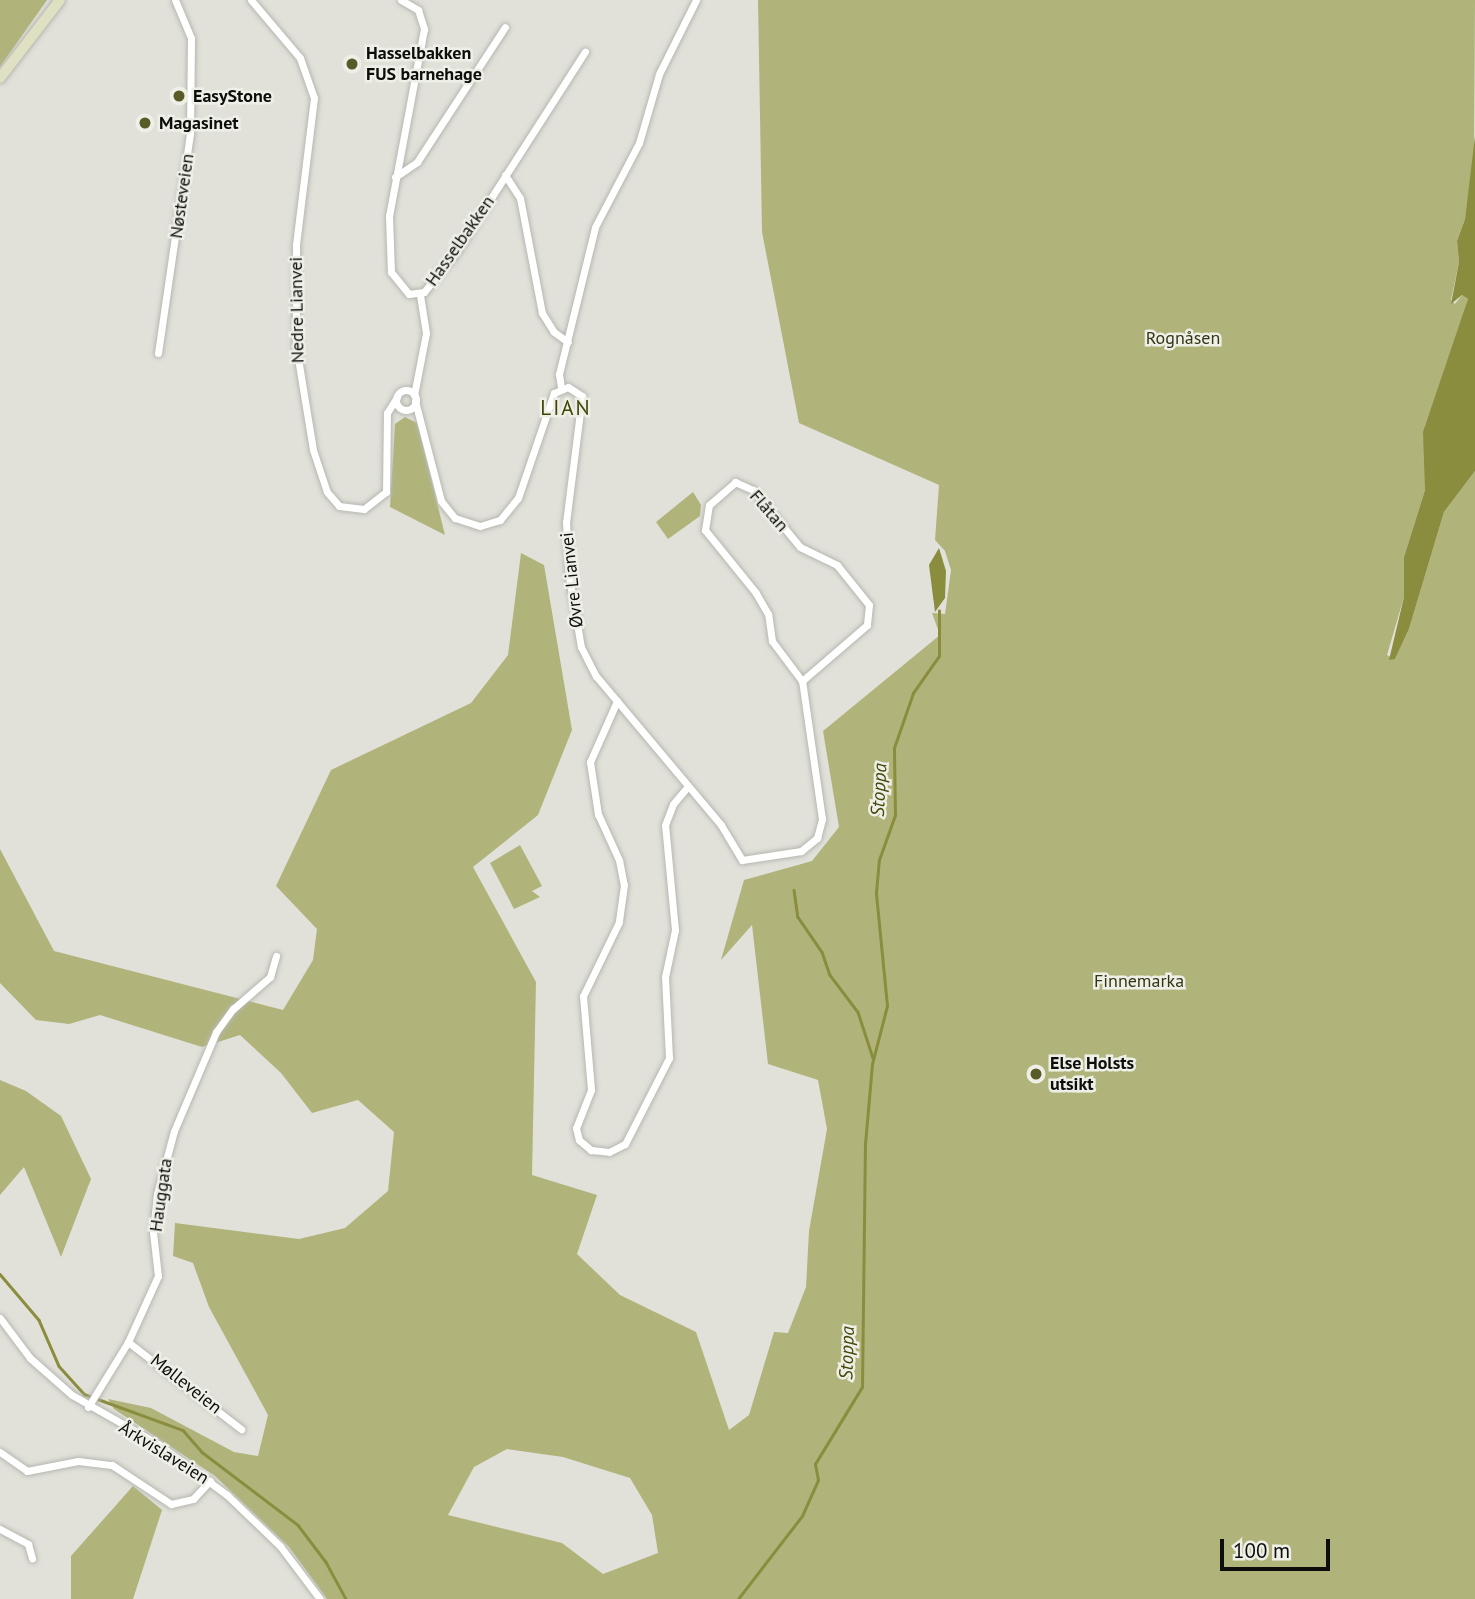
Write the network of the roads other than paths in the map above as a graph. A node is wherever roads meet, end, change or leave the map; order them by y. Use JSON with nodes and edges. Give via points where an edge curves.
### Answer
{"nodes":[{"id":1,"x":60,"y":0,"type":"edge"},
{"id":2,"x":175,"y":0,"type":"edge"},
{"id":3,"x":251,"y":0,"type":"edge"},
{"id":4,"x":696,"y":0,"type":"edge"},
{"id":5,"x":406,"y":1,"type":"edge"},
{"id":6,"x":505,"y":27,"type":"dead end"},
{"id":7,"x":585,"y":52,"type":"dead end"},
{"id":8,"x":0,"y":78,"type":"edge"},
{"id":9,"x":505,"y":175,"type":"junction"},
{"id":10,"x":395,"y":177,"type":"junction"},
{"id":11,"x":420,"y":294,"type":"junction"},
{"id":12,"x":568,"y":342,"type":"junction"},
{"id":13,"x":158,"y":353,"type":"dead end"},
{"id":14,"x":414,"y":381,"type":"junction"},
{"id":15,"x":561,"y":387,"type":"junction"},
{"id":16,"x":400,"y":394,"type":"junction"},
{"id":17,"x":415,"y":398,"type":"junction"},
{"id":18,"x":404,"y":409,"type":"junction"},
{"id":19,"x":387,"y":421,"type":"junction"},
{"id":20,"x":423,"y":425,"type":"junction"},
{"id":21,"x":802,"y":681,"type":"junction"},
{"id":22,"x":617,"y":701,"type":"junction"},
{"id":23,"x":688,"y":786,"type":"junction"},
{"id":24,"x":742,"y":860,"type":"joint"},
{"id":25,"x":276,"y":957,"type":"dead end"},
{"id":26,"x":0,"y":1318,"type":"edge"},
{"id":27,"x":128,"y":1342,"type":"junction"},
{"id":28,"x":92,"y":1402,"type":"junction"},
{"id":29,"x":241,"y":1429,"type":"dead end"},
{"id":30,"x":0,"y":1452,"type":"edge"},
{"id":31,"x":211,"y":1481,"type":"junction"},
{"id":32,"x":1,"y":1530,"type":"edge"},
{"id":33,"x":32,"y":1558,"type":"dead end"},
{"id":34,"x":320,"y":1599,"type":"edge"}],
"edges":[{"from":1,"to":8,"type":"main road"},
{"from":2,"to":13,"type":"street","name":"Nøsteveien","via":[[191,38],[191,127]]},
{"from":3,"to":19,"type":"street","name":"Nedre Lianvei","via":[[300,58],[314,98],[296,245],[296,346],[313,450],[327,492],[339,506],[364,509],[387,492]]},
{"from":4,"to":12,"type":"street","via":[[659,74],[639,143],[595,227]]},
{"from":5,"to":10,"type":"street","name":"Hasselbakken","via":[[420,13],[424,38]]},
{"from":6,"to":10,"type":"street","via":[[417,162]]},
{"from":7,"to":9,"type":"street","name":"Hasselbakken"},
{"from":9,"to":11,"type":"street","name":"Hasselbakken","via":[[457,251]]},
{"from":9,"to":12,"type":"street","via":[[520,198],[542,313],[554,332]]},
{"from":10,"to":11,"type":"street","name":"Hasselbakken","via":[[389,234],[391,272],[402,291]]},
{"from":11,"to":14,"type":"street","via":[[426,337]]},
{"from":12,"to":15,"type":"street","via":[[559,374]]},
{"from":14,"to":16,"type":"street"},
{"from":14,"to":17,"type":"street"},
{"from":15,"to":20,"type":"street","via":[[551,397],[518,498],[507,514],[488,525],[465,523],[445,509]]},
{"from":15,"to":22,"type":"street","name":"Øvre Lianvei","via":[[575,390],[584,402],[568,486],[566,537],[574,618],[586,659]]},
{"from":16,"to":17,"type":"street"},
{"from":16,"to":18,"type":"street"},
{"from":16,"to":19,"type":"street","name":"Nedre Lianvei"},
{"from":17,"to":18,"type":"street"},
{"from":17,"to":20,"type":"street"},
{"from":18,"to":19,"type":"street"},
{"from":18,"to":20,"type":"street"},
{"from":21,"to":21,"type":"street","name":"Flåtan","via":[[867,625],[869,605],[837,565],[800,547],[753,490],[735,482],[709,505],[705,530],[756,593],[768,614],[772,641]]},
{"from":21,"to":24,"type":"street","name":"Flåtan","via":[[822,819],[819,834],[801,851]]},
{"from":22,"to":23,"type":"street","name":"Øvre Lianvei"},
{"from":22,"to":23,"type":"street","via":[[590,762],[598,814],[619,860],[624,885],[619,922],[583,996],[591,1090],[576,1128],[579,1140],[591,1150],[610,1152],[625,1144],[669,1058],[665,977],[675,930],[665,825],[673,804]]},
{"from":23,"to":24,"type":"street","name":"Øvre Lianvei","via":[[725,830]]},
{"from":25,"to":27,"type":"street","name":"Hauggata","via":[[270,977],[233,1009],[216,1031],[174,1132],[157,1194],[153,1232],[160,1270]]},
{"from":26,"to":28,"type":"street","name":"Årkvislaveien","via":[[30,1358]]},
{"from":27,"to":28,"type":"street","name":"Hauggata"},
{"from":27,"to":29,"type":"street","name":"Mølleveien"},
{"from":28,"to":31,"type":"street","name":"Årkvislaveien"},
{"from":30,"to":31,"type":"street","via":[[27,1471],[78,1461],[112,1465],[171,1504],[193,1499]]},
{"from":31,"to":34,"type":"street","name":"Årkvislaveien","via":[[279,1546]]},
{"from":32,"to":33,"type":"street","via":[[28,1544]]}]}
